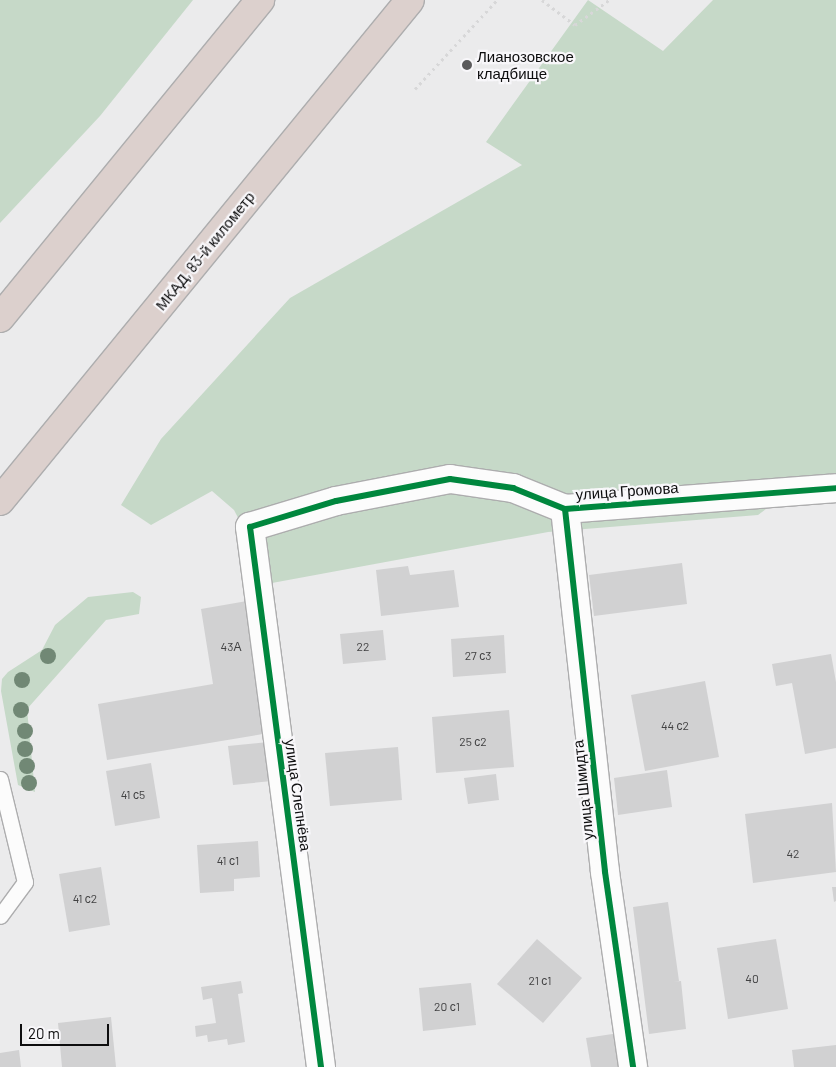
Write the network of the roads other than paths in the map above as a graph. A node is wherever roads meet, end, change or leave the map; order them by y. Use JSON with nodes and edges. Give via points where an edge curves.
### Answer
{"nodes":[{"id":1,"x":260,"y":0,"type":"edge"},
{"id":2,"x":410,"y":0,"type":"edge"},
{"id":3,"x":0,"y":318,"type":"edge"},
{"id":4,"x":836,"y":488,"type":"edge"},
{"id":5,"x":0,"y":501,"type":"edge"},
{"id":6,"x":565,"y":509,"type":"junction"},
{"id":7,"x":250,"y":527,"type":"joint"},
{"id":8,"x":0,"y":779,"type":"edge"},
{"id":9,"x":6,"y":827,"type":"edge"},
{"id":10,"x":0,"y":916,"type":"edge"},
{"id":11,"x":321,"y":1067,"type":"edge"},
{"id":12,"x":633,"y":1067,"type":"edge"}],
"edges":[{"from":1,"to":3,"type":"highway"},
{"from":2,"to":5,"type":"highway","name":"МКАД, 83-й километр"},
{"from":4,"to":6,"type":"street","name":"улица Громова"},
{"from":6,"to":7,"type":"street","name":"улица Громова","via":[[513,488],[450,479],[336,501]]},
{"from":6,"to":12,"type":"street","name":"улица Шмидта","via":[[605,872]]},
{"from":7,"to":11,"type":"street","name":"улица Слепнёва"},
{"from":8,"to":9,"type":"lane"},
{"from":9,"to":10,"type":"lane","via":[[25,882]]}]}
